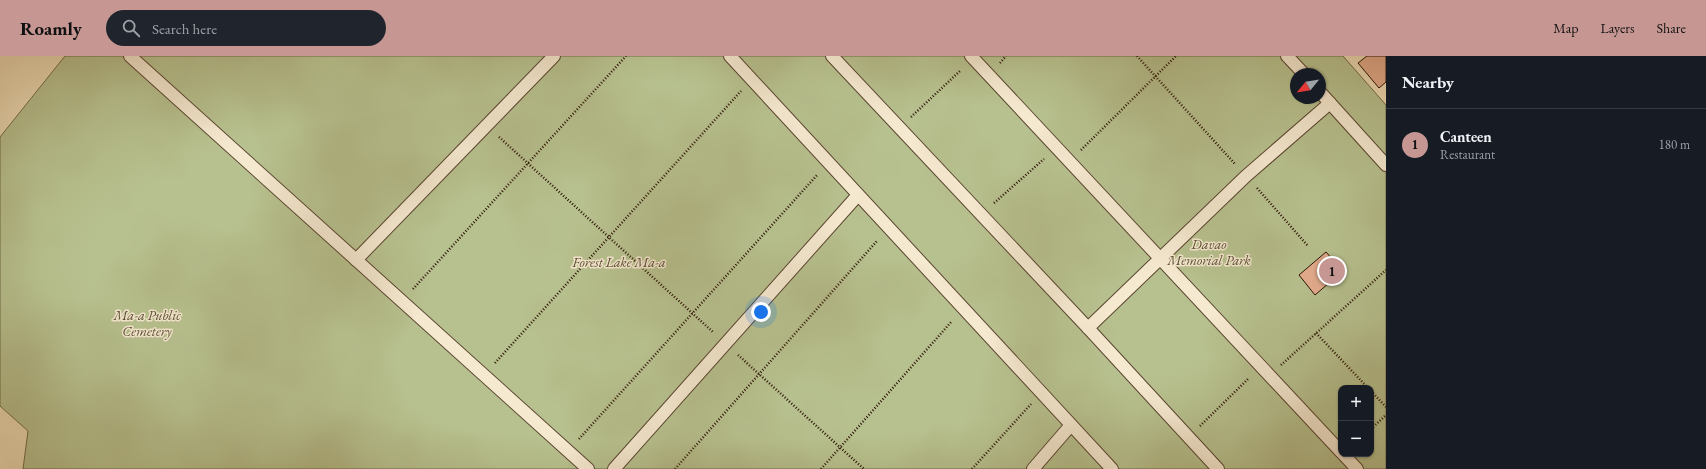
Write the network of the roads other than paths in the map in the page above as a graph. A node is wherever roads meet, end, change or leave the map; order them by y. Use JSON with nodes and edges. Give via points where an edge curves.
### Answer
{"nodes":[{"id":1,"x":130,"y":56,"type":"edge"},
{"id":2,"x":554,"y":56,"type":"edge"},
{"id":3,"x":730,"y":56,"type":"edge"},
{"id":4,"x":832,"y":56,"type":"edge"},
{"id":5,"x":1288,"y":56,"type":"edge"},
{"id":6,"x":972,"y":57,"type":"edge"},
{"id":7,"x":1299,"y":68,"type":"edge"},
{"id":8,"x":1326,"y":99,"type":"edge"},
{"id":9,"x":1330,"y":103,"type":"junction"},
{"id":10,"x":1386,"y":165,"type":"edge"},
{"id":11,"x":858,"y":195,"type":"junction"},
{"id":12,"x":1160,"y":258,"type":"junction"},
{"id":13,"x":356,"y":260,"type":"junction"},
{"id":14,"x":1088,"y":328,"type":"junction"},
{"id":15,"x":1071,"y":425,"type":"junction"},
{"id":16,"x":1338,"y":449,"type":"edge"},
{"id":17,"x":1346,"y":457,"type":"edge"},
{"id":18,"x":588,"y":469,"type":"edge"},
{"id":19,"x":614,"y":469,"type":"edge"},
{"id":20,"x":1033,"y":469,"type":"edge"},
{"id":21,"x":1112,"y":469,"type":"edge"},
{"id":22,"x":1218,"y":469,"type":"edge"},
{"id":23,"x":1357,"y":469,"type":"edge"}],
"edges":[{"from":1,"to":13,"type":"lane"},
{"from":2,"to":13,"type":"lane"},
{"from":3,"to":11,"type":"lane"},
{"from":4,"to":14,"type":"lane"},
{"from":5,"to":7,"type":"lane"},
{"from":6,"to":12,"type":"lane"},
{"from":8,"to":9,"type":"lane"},
{"from":9,"to":10,"type":"lane"},
{"from":9,"to":12,"type":"lane","via":[[1246,176]]},
{"from":11,"to":15,"type":"lane"},
{"from":11,"to":19,"type":"lane"},
{"from":12,"to":14,"type":"lane"},
{"from":12,"to":16,"type":"lane"},
{"from":13,"to":18,"type":"lane"},
{"from":14,"to":22,"type":"lane"},
{"from":15,"to":20,"type":"lane"},
{"from":15,"to":21,"type":"lane"},
{"from":17,"to":23,"type":"lane"}]}
